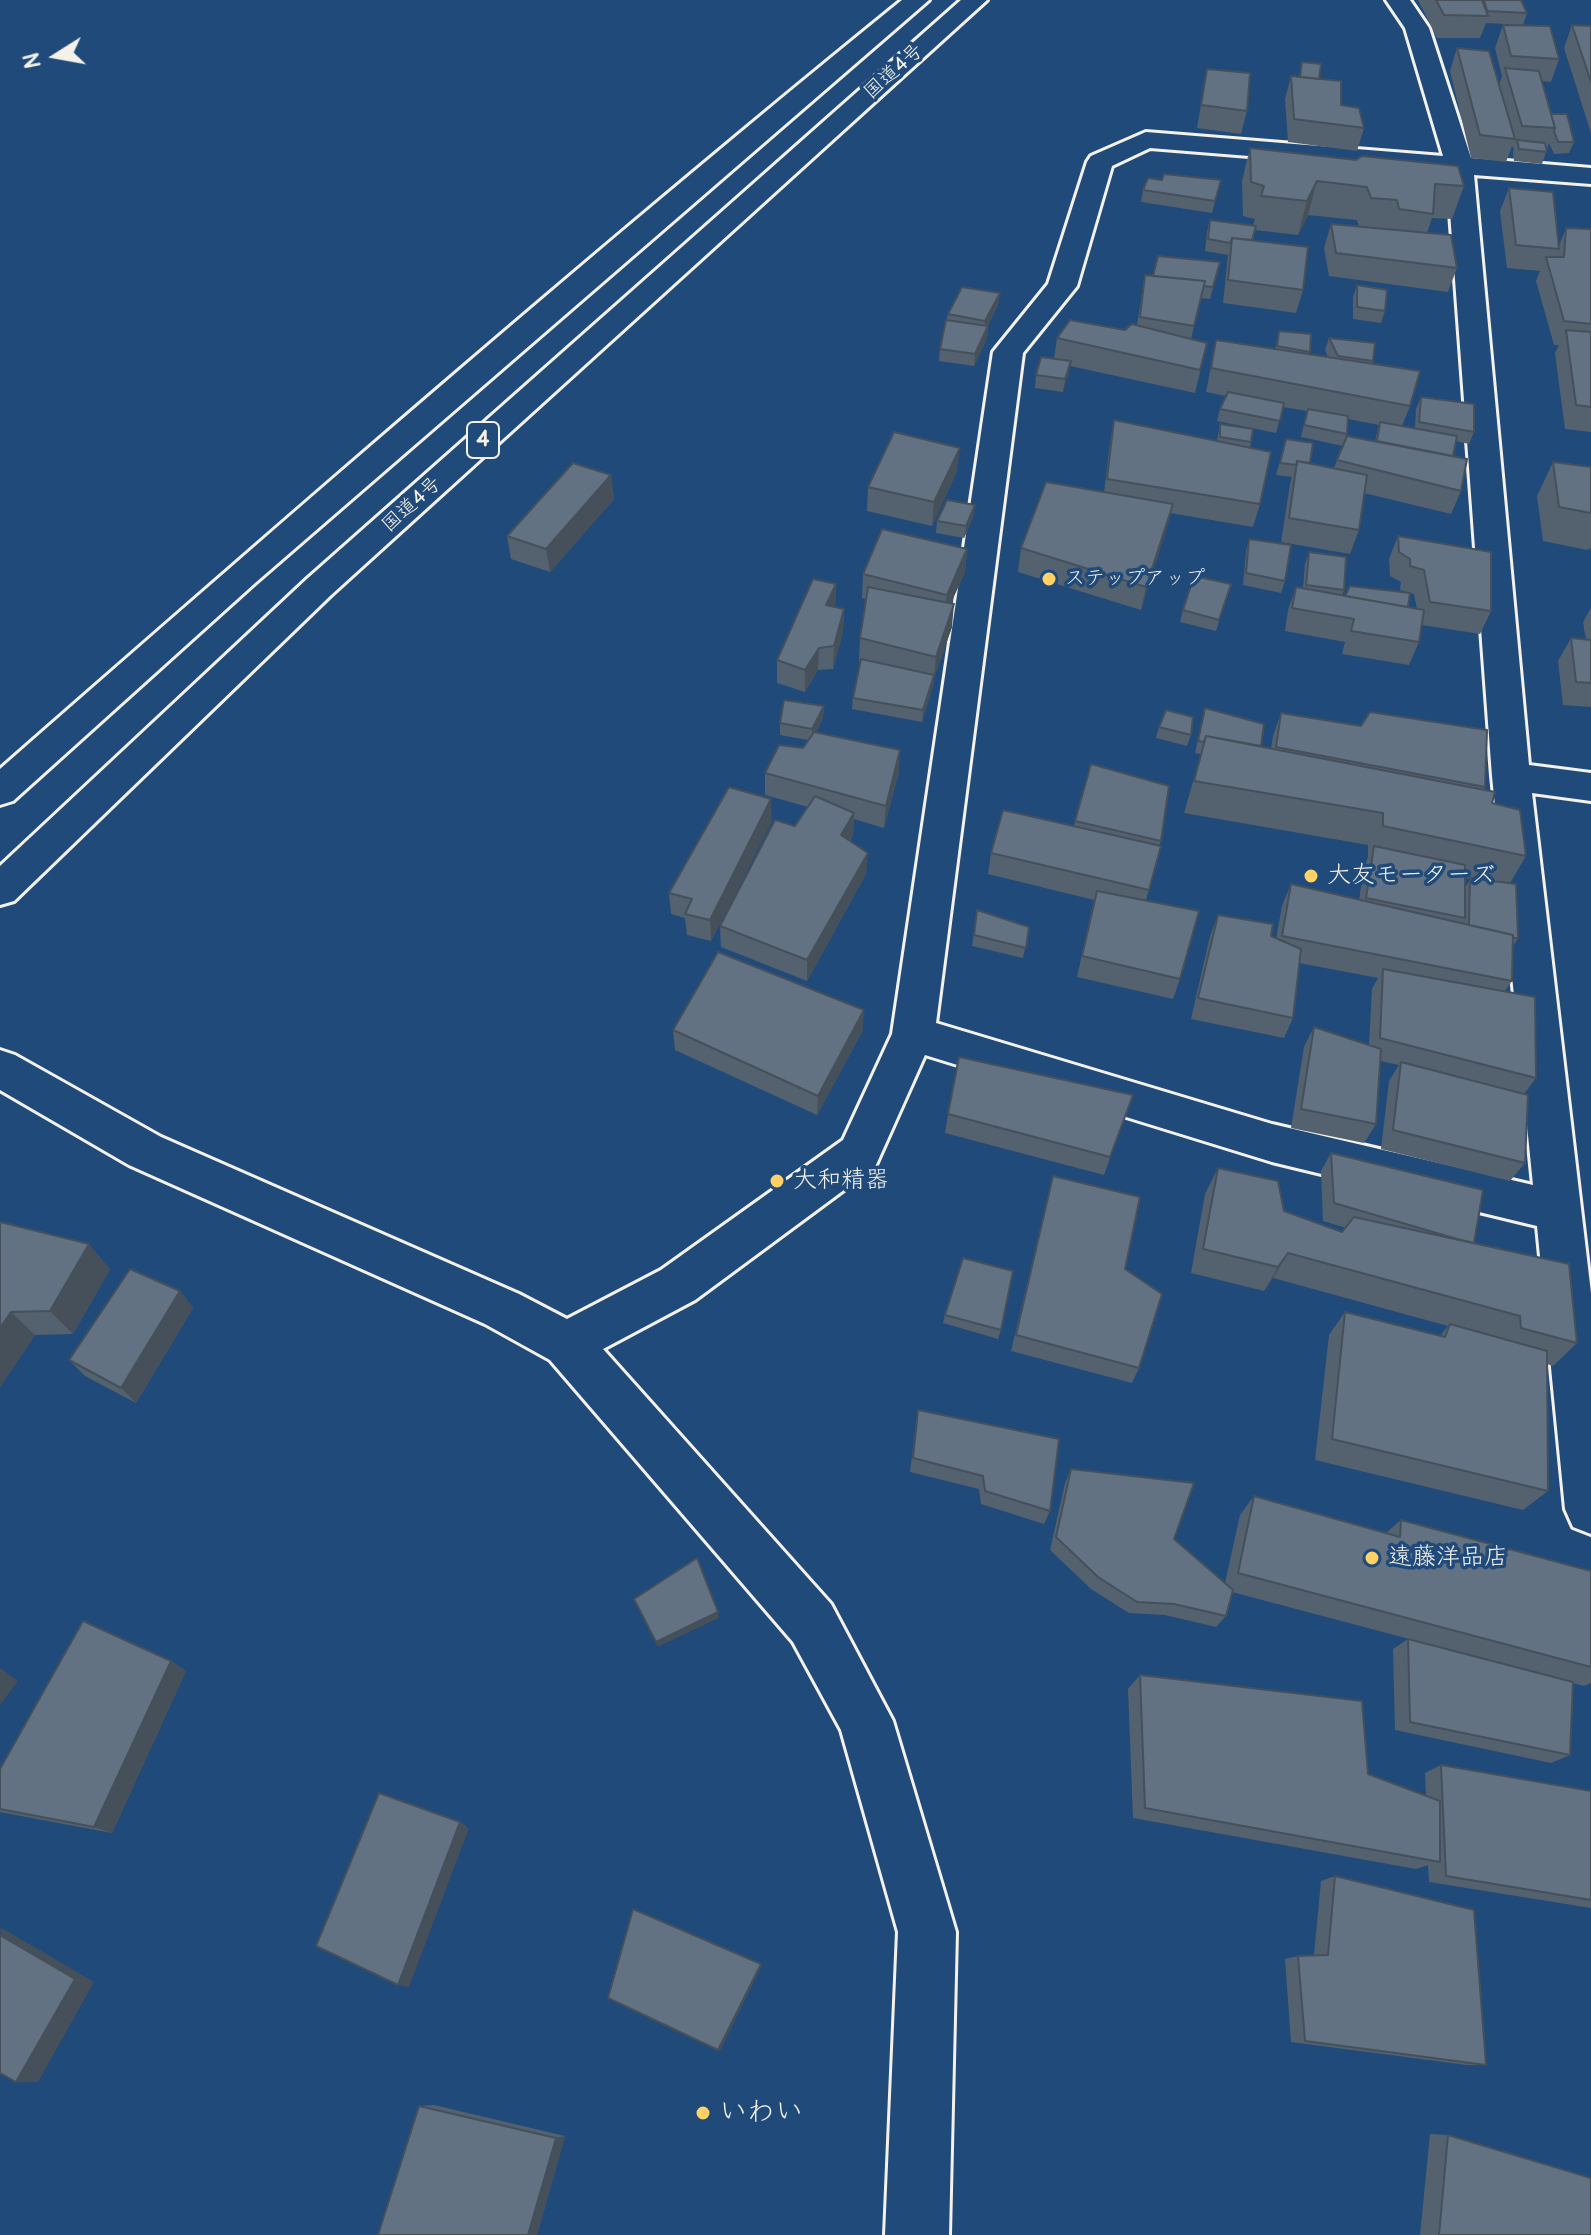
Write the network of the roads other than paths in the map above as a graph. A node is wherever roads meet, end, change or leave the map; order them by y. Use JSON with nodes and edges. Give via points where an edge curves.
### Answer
{"nodes":[{"id":1,"x":917,"y":0,"type":"edge"},
{"id":2,"x":975,"y":0,"type":"edge"},
{"id":3,"x":1398,"y":0,"type":"edge"},
{"id":4,"x":1460,"y":167,"type":"junction"},
{"id":5,"x":1591,"y":176,"type":"edge"},
{"id":6,"x":1511,"y":776,"type":"junction"},
{"id":7,"x":1591,"y":787,"type":"edge"},
{"id":8,"x":0,"y":791,"type":"edge"},
{"id":9,"x":0,"y":890,"type":"edge"},
{"id":10,"x":913,"y":1034,"type":"junction"},
{"id":11,"x":0,"y":1068,"type":"edge"},
{"id":12,"x":1559,"y":1211,"type":"junction"},
{"id":13,"x":567,"y":1344,"type":"junction"},
{"id":14,"x":1591,"y":1509,"type":"edge"},
{"id":15,"x":917,"y":2235,"type":"edge"}],
"edges":[{"from":1,"to":8,"type":"main road","name":"国道4号","number":"4","via":[[243,575]]},
{"from":2,"to":9,"type":"main road","name":"国道4号","number":"4","via":[[319,587]]},
{"from":3,"to":4,"type":"main road","via":[[1417,28]]},
{"from":4,"to":5,"type":"main road"},
{"from":4,"to":6,"type":"main road"},
{"from":4,"to":10,"type":"main road","via":[[1146,140],[1100,162],[1062,286],[1008,352]]},
{"from":6,"to":7,"type":"main road"},
{"from":6,"to":12,"type":"main road"},
{"from":10,"to":12,"type":"main road","via":[[1272,1143]]},
{"from":10,"to":13,"type":"main road","via":[[859,1153],[678,1285]]},
{"from":11,"to":13,"type":"main road","via":[[145,1151],[502,1309]]},
{"from":12,"to":14,"type":"main road"},
{"from":13,"to":15,"type":"main road","via":[[812,1623],[866,1721],[927,1932]]}]}
